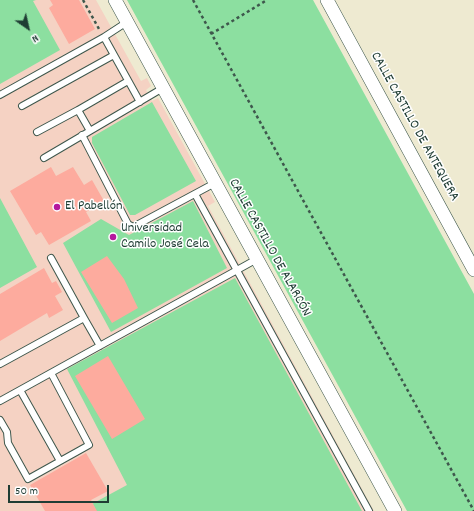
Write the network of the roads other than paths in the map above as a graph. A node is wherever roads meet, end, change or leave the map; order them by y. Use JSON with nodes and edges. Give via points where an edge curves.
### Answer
{"nodes":[{"id":1,"x":115,"y":0,"type":"edge"},
{"id":2,"x":327,"y":0,"type":"edge"},
{"id":3,"x":127,"y":22,"type":"junction"},
{"id":4,"x":104,"y":37,"type":"junction"},
{"id":5,"x":114,"y":55,"type":"junction"},
{"id":6,"x":128,"y":81,"type":"junction"},
{"id":7,"x":163,"y":88,"type":"junction"},
{"id":8,"x":0,"y":94,"type":"edge"},
{"id":9,"x":140,"y":102,"type":"junction"},
{"id":10,"x":22,"y":106,"type":"dead end"},
{"id":11,"x":78,"y":110,"type":"junction"},
{"id":12,"x":90,"y":131,"type":"junction"},
{"id":13,"x":37,"y":132,"type":"dead end"},
{"id":14,"x":82,"y":135,"type":"junction"},
{"id":15,"x":44,"y":158,"type":"dead end"},
{"id":16,"x":215,"y":183,"type":"junction"},
{"id":17,"x":195,"y":194,"type":"junction"},
{"id":18,"x":51,"y":258,"type":"dead end"},
{"id":19,"x":257,"y":260,"type":"junction"},
{"id":20,"x":474,"y":270,"type":"edge"},
{"id":21,"x":237,"y":271,"type":"junction"},
{"id":22,"x":84,"y":318,"type":"junction"},
{"id":23,"x":100,"y":346,"type":"junction"},
{"id":24,"x":0,"y":364,"type":"edge"},
{"id":25,"x":51,"y":373,"type":"junction"},
{"id":26,"x":20,"y":390,"type":"junction"},
{"id":27,"x":0,"y":401,"type":"edge"},
{"id":28,"x":0,"y":420,"type":"edge"},
{"id":29,"x":60,"y":461,"type":"junction"},
{"id":30,"x":368,"y":511,"type":"edge"},
{"id":31,"x":395,"y":511,"type":"edge"}],
"edges":[{"from":1,"to":3,"type":"street","name":"CALLE CASTILLO DE ALARCÓN"},
{"from":2,"to":20,"type":"street","name":"CALLE CASTILLO DE ANTEQUERA"},
{"from":3,"to":4,"type":"lane"},
{"from":3,"to":7,"type":"street","name":"CALLE CASTILLO DE ALARCÓN"},
{"from":4,"to":5,"type":"lane"},
{"from":4,"to":8,"type":"lane"},
{"from":5,"to":6,"type":"lane"},
{"from":5,"to":10,"type":"lane"},
{"from":6,"to":9,"type":"lane"},
{"from":6,"to":11,"type":"lane"},
{"from":7,"to":9,"type":"lane"},
{"from":7,"to":16,"type":"street","name":"CALLE CASTILLO DE ALARCÓN"},
{"from":9,"to":12,"type":"lane"},
{"from":11,"to":12,"type":"lane"},
{"from":11,"to":13,"type":"lane"},
{"from":12,"to":14,"type":"lane"},
{"from":14,"to":15,"type":"lane"},
{"from":14,"to":17,"type":"lane","via":[[128,224],[133,227]]},
{"from":16,"to":17,"type":"lane"},
{"from":16,"to":19,"type":"street","name":"CALLE CASTILLO DE ALARCÓN"},
{"from":17,"to":21,"type":"lane"},
{"from":18,"to":22,"type":"lane"},
{"from":19,"to":21,"type":"lane"},
{"from":19,"to":31,"type":"street","name":"CALLE CASTILLO DE ALARCÓN"},
{"from":21,"to":23,"type":"lane"},
{"from":21,"to":30,"type":"lane"},
{"from":22,"to":23,"type":"lane"},
{"from":22,"to":24,"type":"lane"},
{"from":23,"to":25,"type":"lane"},
{"from":25,"to":26,"type":"lane"},
{"from":25,"to":29,"type":"lane","via":[[89,445]]},
{"from":26,"to":27,"type":"lane"},
{"from":26,"to":29,"type":"lane"},
{"from":28,"to":29,"type":"lane","via":[[7,432],[8,443],[28,479]]}]}
